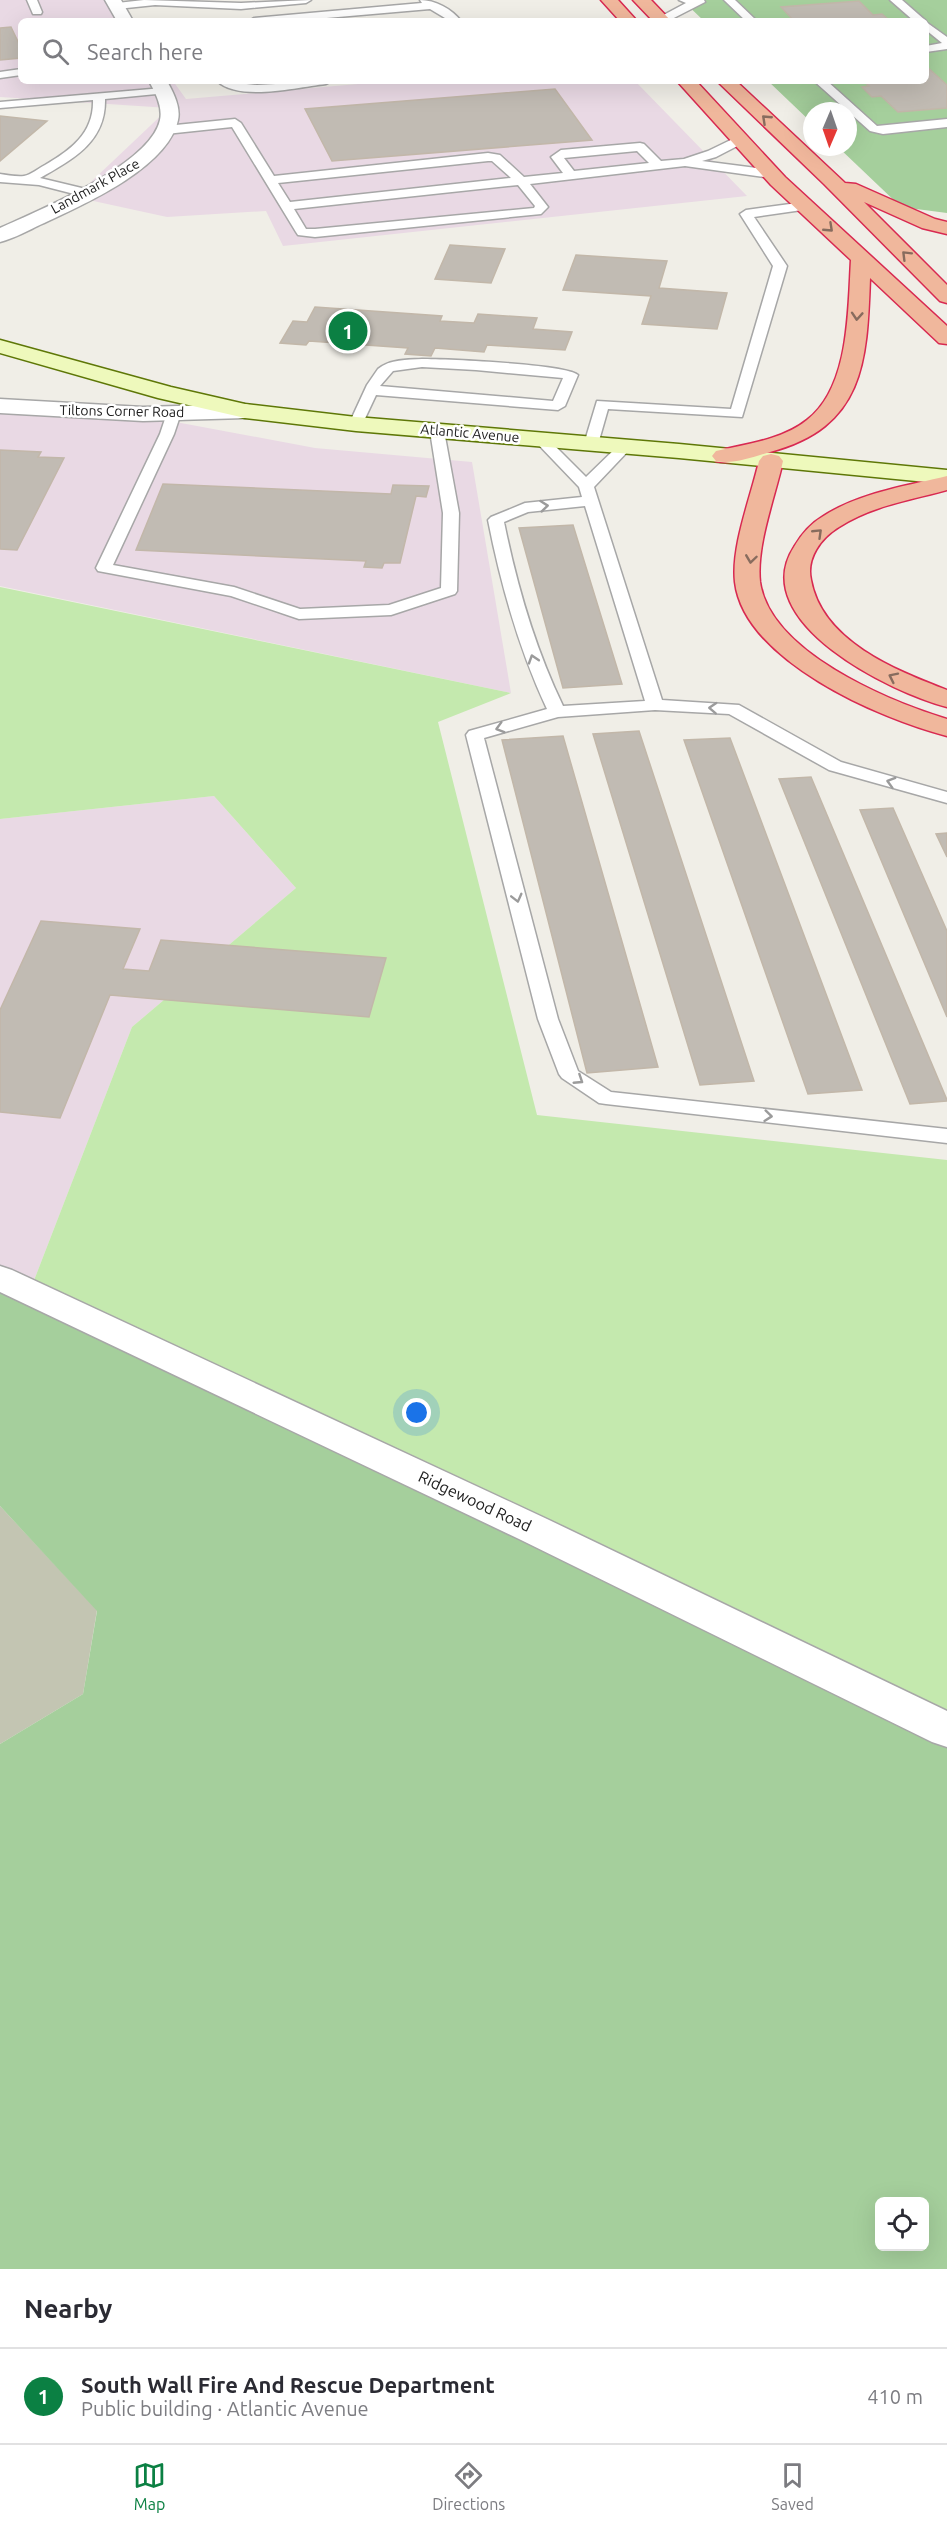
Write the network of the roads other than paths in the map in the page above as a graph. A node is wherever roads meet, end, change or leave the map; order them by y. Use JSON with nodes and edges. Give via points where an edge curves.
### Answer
{"nodes":[{"id":1,"x":32,"y":0,"type":"edge"},
{"id":2,"x":306,"y":0,"type":"edge"},
{"id":3,"x":609,"y":0,"type":"edge"},
{"id":4,"x":641,"y":0,"type":"edge"},
{"id":5,"x":684,"y":0,"type":"edge"},
{"id":6,"x":894,"y":0,"type":"edge"},
{"id":7,"x":175,"y":1,"type":"edge"},
{"id":8,"x":720,"y":1,"type":"edge"},
{"id":9,"x":218,"y":2,"type":"edge"},
{"id":10,"x":427,"y":3,"type":"edge"},
{"id":11,"x":119,"y":9,"type":"edge"},
{"id":12,"x":38,"y":12,"type":"dead end"},
{"id":13,"x":283,"y":18,"type":"edge"},
{"id":14,"x":454,"y":18,"type":"edge"},
{"id":15,"x":625,"y":18,"type":"edge"},
{"id":16,"x":660,"y":18,"type":"edge"},
{"id":17,"x":665,"y":18,"type":"edge"},
{"id":18,"x":747,"y":18,"type":"edge"},
{"id":19,"x":917,"y":18,"type":"edge"},
{"id":20,"x":929,"y":28,"type":"edge"},
{"id":21,"x":947,"y":44,"type":"edge"},
{"id":22,"x":929,"y":47,"type":"edge"},
{"id":23,"x":18,"y":72,"type":"edge"},
{"id":24,"x":0,"y":75,"type":"edge"},
{"id":25,"x":227,"y":84,"type":"edge"},
{"id":26,"x":291,"y":84,"type":"edge"},
{"id":27,"x":689,"y":84,"type":"edge"},
{"id":28,"x":729,"y":84,"type":"edge"},
{"id":29,"x":823,"y":84,"type":"edge"},
{"id":30,"x":161,"y":86,"type":"edge"},
{"id":31,"x":99,"y":96,"type":"junction"},
{"id":32,"x":0,"y":105,"type":"edge"},
{"id":33,"x":947,"y":123,"type":"edge"},
{"id":34,"x":166,"y":130,"type":"junction"},
{"id":35,"x":741,"y":139,"type":"junction"},
{"id":36,"x":686,"y":162,"type":"junction"},
{"id":37,"x":658,"y":165,"type":"junction"},
{"id":38,"x":772,"y":174,"type":"junction"},
{"id":39,"x":572,"y":175,"type":"junction"},
{"id":40,"x":0,"y":178,"type":"edge"},
{"id":41,"x":27,"y":180,"type":"junction"},
{"id":42,"x":270,"y":180,"type":"junction"},
{"id":43,"x":831,"y":180,"type":"junction"},
{"id":44,"x":521,"y":181,"type":"junction"},
{"id":45,"x":86,"y":193,"type":"junction"},
{"id":46,"x":286,"y":206,"type":"junction"},
{"id":47,"x":805,"y":206,"type":"junction"},
{"id":48,"x":947,"y":228,"type":"edge"},
{"id":49,"x":0,"y":236,"type":"edge"},
{"id":50,"x":861,"y":258,"type":"junction"},
{"id":51,"x":947,"y":297,"type":"edge"},
{"id":52,"x":947,"y":338,"type":"edge"},
{"id":53,"x":0,"y":346,"type":"edge"},
{"id":54,"x":373,"y":390,"type":"junction"},
{"id":55,"x":0,"y":406,"type":"edge"},
{"id":56,"x":245,"y":411,"type":"junction"},
{"id":57,"x":174,"y":413,"type":"junction"},
{"id":58,"x":356,"y":424,"type":"junction"},
{"id":59,"x":437,"y":431,"type":"junction"},
{"id":60,"x":540,"y":440,"type":"junction"},
{"id":61,"x":591,"y":444,"type":"junction"},
{"id":62,"x":625,"y":447,"type":"junction"},
{"id":63,"x":724,"y":456,"type":"junction"},
{"id":64,"x":771,"y":461,"type":"junction"},
{"id":65,"x":947,"y":477,"type":"edge"},
{"id":66,"x":947,"y":483,"type":"edge"},
{"id":67,"x":588,"y":493,"type":"junction"},
{"id":68,"x":947,"y":699,"type":"edge"},
{"id":69,"x":655,"y":705,"type":"junction"},
{"id":70,"x":557,"y":712,"type":"junction"},
{"id":71,"x":947,"y":728,"type":"edge"},
{"id":72,"x":947,"y":798,"type":"edge"},
{"id":73,"x":947,"y":1136,"type":"edge"},
{"id":74,"x":0,"y":1278,"type":"edge"},
{"id":75,"x":947,"y":1730,"type":"edge"}],
"edges":[{"from":1,"to":12,"type":"lane"},
{"from":2,"to":9,"type":"lane","via":[[241,6]]},
{"from":3,"to":15,"type":"highway"},
{"from":4,"to":16,"type":"highway"},
{"from":5,"to":8,"type":"lane"},
{"from":6,"to":19,"type":"lane"},
{"from":7,"to":9,"type":"lane"},
{"from":7,"to":11,"type":"lane"},
{"from":8,"to":17,"type":"lane","via":[[679,10]]},
{"from":8,"to":18,"type":"lane"},
{"from":10,"to":13,"type":"lane"},
{"from":10,"to":14,"type":"lane","via":[[448,10]]},
{"from":20,"to":21,"type":"lane"},
{"from":21,"to":22,"type":"lane"},
{"from":23,"to":24,"type":"lane"},
{"from":25,"to":26,"type":"lane","via":[[244,88]]},
{"from":27,"to":35,"type":"highway"},
{"from":43,"to":28,"type":"highway","one_way":true},
{"from":29,"to":33,"type":"lane","via":[[874,129]]},
{"from":30,"to":31,"type":"lane"},
{"from":30,"to":34,"type":"street","via":[[169,104]]},
{"from":31,"to":32,"type":"lane"},
{"from":31,"to":41,"type":"lane","via":[[99,118],[82,144]]},
{"from":34,"to":42,"type":"lane","via":[[235,123]]},
{"from":34,"to":45,"type":"street","name":"Landmark Place","via":[[144,158]]},
{"from":35,"to":36,"type":"lane"},
{"from":35,"to":38,"type":"highway"},
{"from":36,"to":37,"type":"lane"},
{"from":36,"to":38,"type":"lane"},
{"from":37,"to":39,"type":"lane"},
{"from":37,"to":39,"type":"lane","via":[[640,147],[561,154],[557,157]]},
{"from":38,"to":47,"type":"highway"},
{"from":39,"to":44,"type":"lane"},
{"from":40,"to":41,"type":"lane"},
{"from":41,"to":45,"type":"lane"},
{"from":42,"to":44,"type":"lane","via":[[488,157],[496,158]]},
{"from":42,"to":46,"type":"lane"},
{"from":43,"to":48,"type":"highway","via":[[929,224]]},
{"from":51,"to":43,"type":"highway","one_way":true},
{"from":44,"to":46,"type":"lane"},
{"from":44,"to":46,"type":"lane","via":[[542,207],[537,211],[315,233],[302,232]]},
{"from":45,"to":49,"type":"street","name":"Landmark Place"},
{"from":47,"to":50,"type":"highway","one_way":true},
{"from":47,"to":61,"type":"lane","via":[[746,214],[780,266],[737,414],[602,404]]},
{"from":50,"to":52,"type":"highway"},
{"from":50,"to":63,"type":"highway","one_way":true,"via":[[856,334],[838,398],[815,424],[771,446]]},
{"from":53,"to":56,"type":"main road","name":"Atlantic Avenue"},
{"from":54,"to":54,"type":"lane","via":[[389,367],[416,362],[571,375],[558,406]]},
{"from":54,"to":58,"type":"lane"},
{"from":55,"to":57,"type":"street","name":"Tiltons Corner Road"},
{"from":56,"to":57,"type":"street","name":"Tiltons Corner Road"},
{"from":56,"to":58,"type":"main road","name":"Atlantic Avenue"},
{"from":57,"to":59,"type":"lane","via":[[104,568],[234,592],[299,614],[391,610],[449,591],[451,513]]},
{"from":58,"to":59,"type":"main road","name":"Atlantic Avenue"},
{"from":59,"to":60,"type":"main road","name":"Atlantic Avenue"},
{"from":60,"to":61,"type":"main road","name":"Atlantic Avenue"},
{"from":60,"to":67,"type":"lane"},
{"from":61,"to":62,"type":"main road","name":"Atlantic Avenue"},
{"from":62,"to":63,"type":"main road","name":"Atlantic Avenue"},
{"from":62,"to":67,"type":"lane"},
{"from":63,"to":64,"type":"main road","name":"Atlantic Avenue"},
{"from":64,"to":65,"type":"main road","name":"Atlantic Avenue"},
{"from":64,"to":71,"type":"highway","one_way":true,"via":[[748,580],[762,618],[796,655],[826,675],[898,711]]},
{"from":68,"to":66,"type":"highway","one_way":true,"via":[[895,678],[850,651],[819,625],[797,587],[800,557],[829,523],[863,506]]},
{"from":67,"to":69,"type":"lane"},
{"from":70,"to":67,"type":"lane","one_way":true,"via":[[538,674],[508,584],[496,520],[525,508]]},
{"from":69,"to":70,"type":"lane"},
{"from":72,"to":69,"type":"lane","one_way":true,"via":[[835,766],[733,709]]},
{"from":70,"to":73,"type":"lane","one_way":true,"via":[[475,735],[548,1019],[569,1074],[606,1098]]},
{"from":74,"to":75,"type":"street","name":"Ridgewood Road","via":[[533,1529]]}]}
